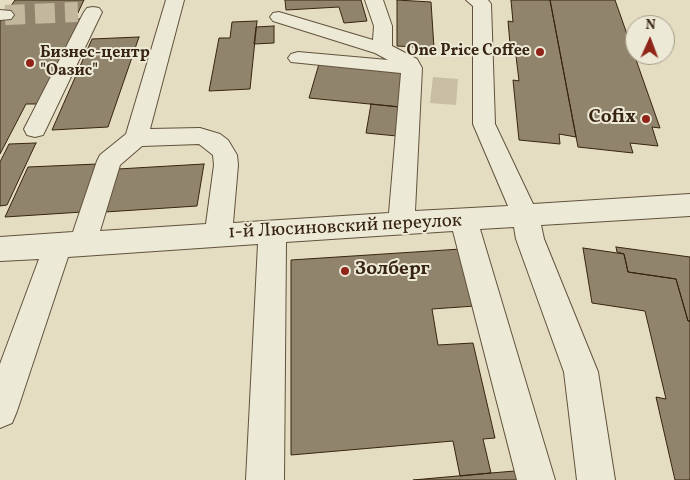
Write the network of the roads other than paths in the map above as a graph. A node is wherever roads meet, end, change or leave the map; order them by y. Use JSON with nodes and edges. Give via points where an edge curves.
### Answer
{"nodes":[{"id":1,"x":175,"y":0,"type":"edge"},
{"id":2,"x":374,"y":0,"type":"edge"},
{"id":3,"x":474,"y":0,"type":"edge"},
{"id":4,"x":93,"y":8,"type":"edge"},
{"id":5,"x":279,"y":17,"type":"dead end"},
{"id":6,"x":382,"y":49,"type":"junction"},
{"id":7,"x":298,"y":58,"type":"dead end"},
{"id":8,"x":412,"y":68,"type":"junction"},
{"id":9,"x":34,"y":129,"type":"dead end"},
{"id":10,"x":136,"y":138,"type":"junction"},
{"id":11,"x":690,"y":205,"type":"edge"},
{"id":12,"x":526,"y":217,"type":"junction"},
{"id":13,"x":464,"y":221,"type":"junction"},
{"id":14,"x":401,"y":224,"type":"junction"},
{"id":15,"x":272,"y":232,"type":"junction"},
{"id":16,"x":218,"y":235,"type":"junction"},
{"id":17,"x":70,"y":244,"type":"junction"},
{"id":18,"x":0,"y":249,"type":"edge"},
{"id":19,"x":0,"y":411,"type":"edge"},
{"id":20,"x":265,"y":480,"type":"edge"},
{"id":21,"x":536,"y":480,"type":"edge"},
{"id":22,"x":596,"y":480,"type":"edge"}],
"edges":[{"from":1,"to":10,"type":"street"},
{"from":2,"to":6,"type":"street","via":[[383,26]]},
{"from":3,"to":12,"type":"street","via":[[482,4],[484,124]]},
{"from":4,"to":9,"type":"street"},
{"from":5,"to":6,"type":"street"},
{"from":6,"to":8,"type":"street","via":[[406,60]]},
{"from":7,"to":8,"type":"street"},
{"from":8,"to":14,"type":"street"},
{"from":10,"to":16,"type":"street","via":[[200,136],[220,146],[226,165]]},
{"from":10,"to":17,"type":"street","via":[[109,161]]},
{"from":11,"to":12,"type":"street","name":"1-й Люсиновский переулок"},
{"from":12,"to":13,"type":"street","name":"1-й Люсиновский переулок"},
{"from":12,"to":22,"type":"street","via":[[530,239],[581,372]]},
{"from":13,"to":14,"type":"street","name":"1-й Люсиновский переулок"},
{"from":13,"to":21,"type":"street"},
{"from":14,"to":15,"type":"street","name":"1-й Люсиновский переулок"},
{"from":15,"to":16,"type":"street","name":"1-й Люсиновский переулок"},
{"from":15,"to":20,"type":"street"},
{"from":16,"to":17,"type":"street","name":"1-й Люсиновский переулок"},
{"from":17,"to":18,"type":"street","name":"1-й Люсиновский переулок"},
{"from":17,"to":19,"type":"street"}]}
